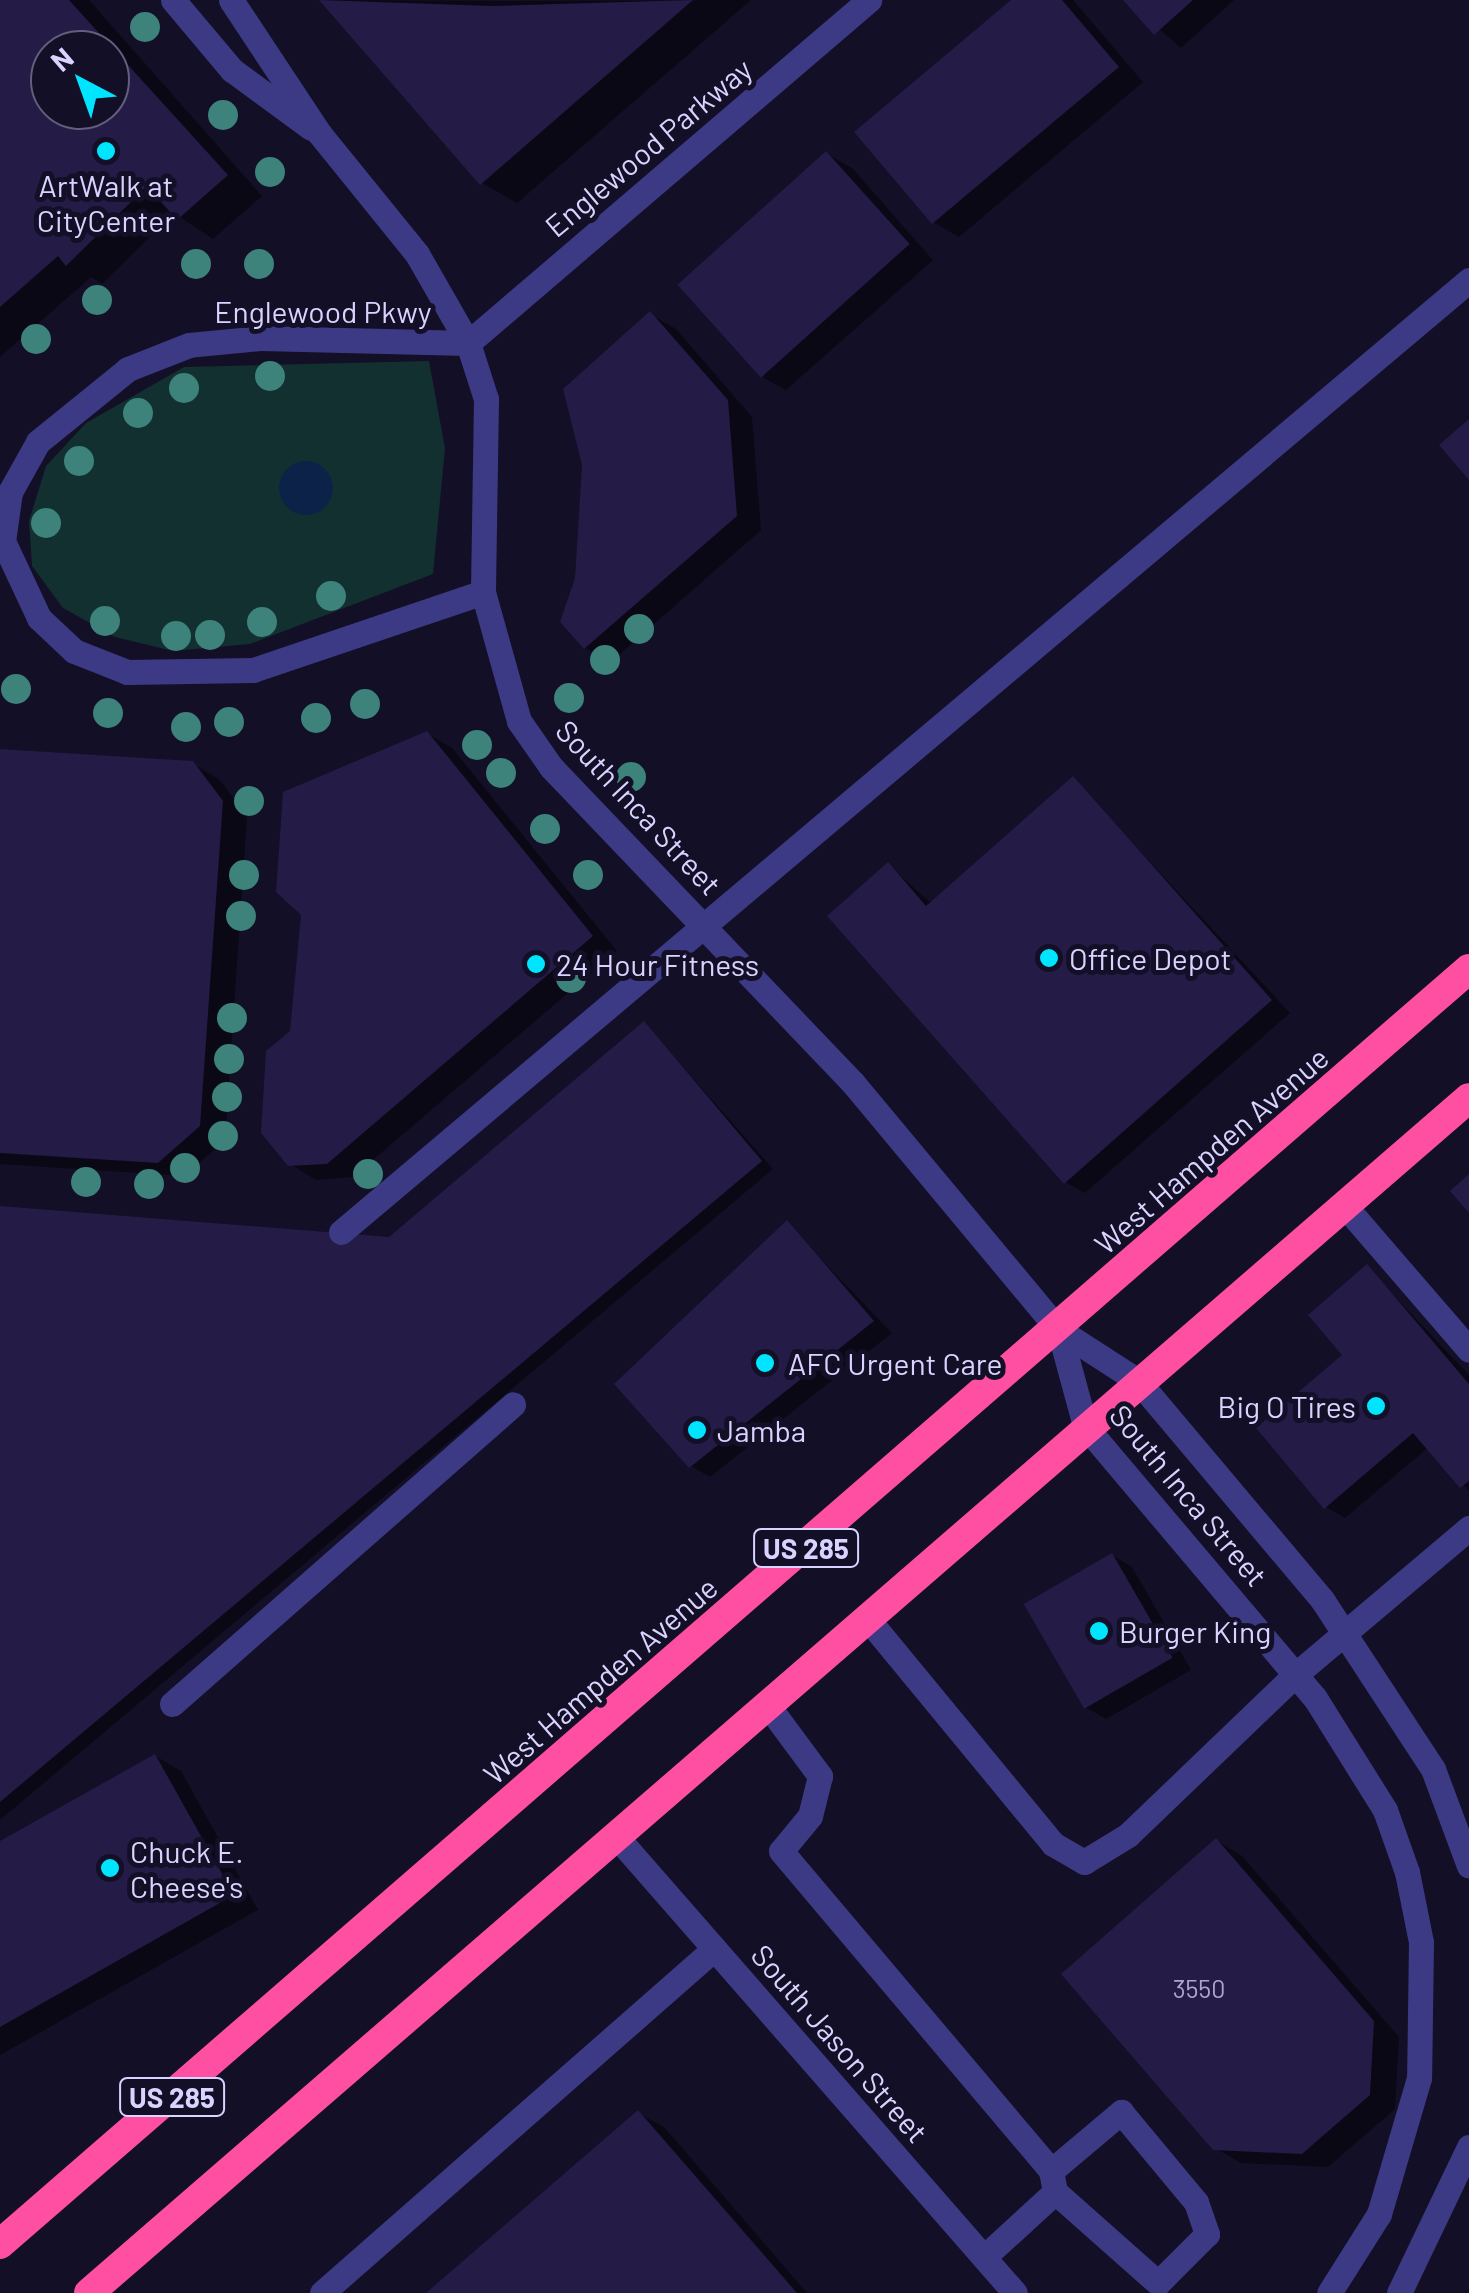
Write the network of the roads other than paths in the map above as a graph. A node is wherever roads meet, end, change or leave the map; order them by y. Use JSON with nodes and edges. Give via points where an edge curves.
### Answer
{"nodes":[{"id":1,"x":172,"y":0,"type":"edge"},
{"id":2,"x":231,"y":0,"type":"edge"},
{"id":3,"x":870,"y":0,"type":"edge"},
{"id":4,"x":319,"y":134,"type":"junction"},
{"id":5,"x":1469,"y":280,"type":"edge"},
{"id":6,"x":468,"y":343,"type":"junction"},
{"id":7,"x":482,"y":592,"type":"junction"},
{"id":8,"x":702,"y":923,"type":"junction"},
{"id":9,"x":1469,"y":970,"type":"edge"},
{"id":10,"x":1469,"y":1098,"type":"edge"},
{"id":11,"x":1344,"y":1205,"type":"junction"},
{"id":12,"x":341,"y":1232,"type":"dead end"},
{"id":13,"x":1059,"y":1330,"type":"junction"},
{"id":14,"x":1469,"y":1350,"type":"edge"},
{"id":15,"x":1138,"y":1381,"type":"junction"},
{"id":16,"x":513,"y":1404,"type":"dead end"},
{"id":17,"x":1085,"y":1426,"type":"junction"},
{"id":18,"x":1469,"y":1528,"type":"edge"},
{"id":19,"x":866,"y":1617,"type":"junction"},
{"id":20,"x":1346,"y":1632,"type":"junction"},
{"id":21,"x":1295,"y":1675,"type":"junction"},
{"id":22,"x":766,"y":1703,"type":"junction"},
{"id":23,"x":172,"y":1704,"type":"dead end"},
{"id":24,"x":615,"y":1835,"type":"junction"},
{"id":25,"x":1469,"y":1866,"type":"edge"},
{"id":26,"x":714,"y":1948,"type":"junction"},
{"id":27,"x":1469,"y":2147,"type":"edge"},
{"id":28,"x":1053,"y":2182,"type":"junction"},
{"id":29,"x":0,"y":2242,"type":"edge"},
{"id":30,"x":984,"y":2257,"type":"junction"},
{"id":31,"x":98,"y":2286,"type":"edge"},
{"id":32,"x":1409,"y":2289,"type":"edge"},
{"id":33,"x":322,"y":2293,"type":"edge"},
{"id":34,"x":1015,"y":2293,"type":"edge"},
{"id":35,"x":1328,"y":2293,"type":"edge"}],
"edges":[{"from":1,"to":4,"type":"street","name":"South Inca Street","via":[[232,70]]},
{"from":2,"to":4,"type":"street","name":"South Inca Street"},
{"from":3,"to":6,"type":"street","name":"Englewood Parkway"},
{"from":4,"to":6,"type":"street","name":"South Inca Street","via":[[406,237]]},
{"from":5,"to":8,"type":"street","via":[[885,779]]},
{"from":6,"to":7,"type":"street","name":"South Inca Street","via":[[486,400]]},
{"from":6,"to":7,"type":"street","name":"Englewood Pkwy","via":[[260,338],[188,346],[128,369],[38,442],[10,492],[3,542],[39,618],[74,651],[127,672],[253,670]]},
{"from":7,"to":8,"type":"street","name":"South Inca Street","via":[[519,721],[551,768]]},
{"from":8,"to":12,"type":"street"},
{"from":8,"to":13,"type":"street","name":"South Inca Street","via":[[853,1083]]},
{"from":9,"to":13,"type":"highway","name":"West Hampden Avenue","number":"US 285"},
{"from":10,"to":11,"type":"highway","number":"US 285"},
{"from":11,"to":14,"type":"street"},
{"from":11,"to":15,"type":"highway","number":"US 285"},
{"from":13,"to":15,"type":"street","name":"South Inca Street"},
{"from":13,"to":17,"type":"street","name":"South Inca Street"},
{"from":13,"to":29,"type":"highway","name":"West Hampden Avenue","number":"US 285"},
{"from":15,"to":17,"type":"highway","number":"US 285"},
{"from":15,"to":20,"type":"street","name":"South Inca Street"},
{"from":16,"to":23,"type":"street"},
{"from":17,"to":19,"type":"highway","number":"US 285"},
{"from":17,"to":21,"type":"street","name":"South Inca Street"},
{"from":18,"to":20,"type":"street"},
{"from":19,"to":21,"type":"street","via":[[1053,1844],[1084,1862],[1128,1835]]},
{"from":19,"to":22,"type":"highway","number":"US 285"},
{"from":20,"to":21,"type":"street"},
{"from":20,"to":25,"type":"street","name":"South Inca Street","via":[[1433,1769]]},
{"from":21,"to":35,"type":"street","name":"South Inca Street","via":[[1385,1810],[1421,1942],[1419,2078],[1405,2147],[1379,2214]]},
{"from":22,"to":24,"type":"highway","number":"US 285"},
{"from":22,"to":28,"type":"street","via":[[820,1776],[810,1816],[781,1851]]},
{"from":24,"to":26,"type":"street","name":"South Jason Street"},
{"from":24,"to":31,"type":"highway","number":"US 285"},
{"from":26,"to":30,"type":"street","name":"South Jason Street"},
{"from":26,"to":33,"type":"street"},
{"from":27,"to":32,"type":"street"},
{"from":28,"to":28,"type":"street","via":[[1158,2283],[1206,2234],[1196,2202],[1121,2112]]},
{"from":28,"to":30,"type":"street"},
{"from":30,"to":34,"type":"street","name":"South Jason Street"}]}
